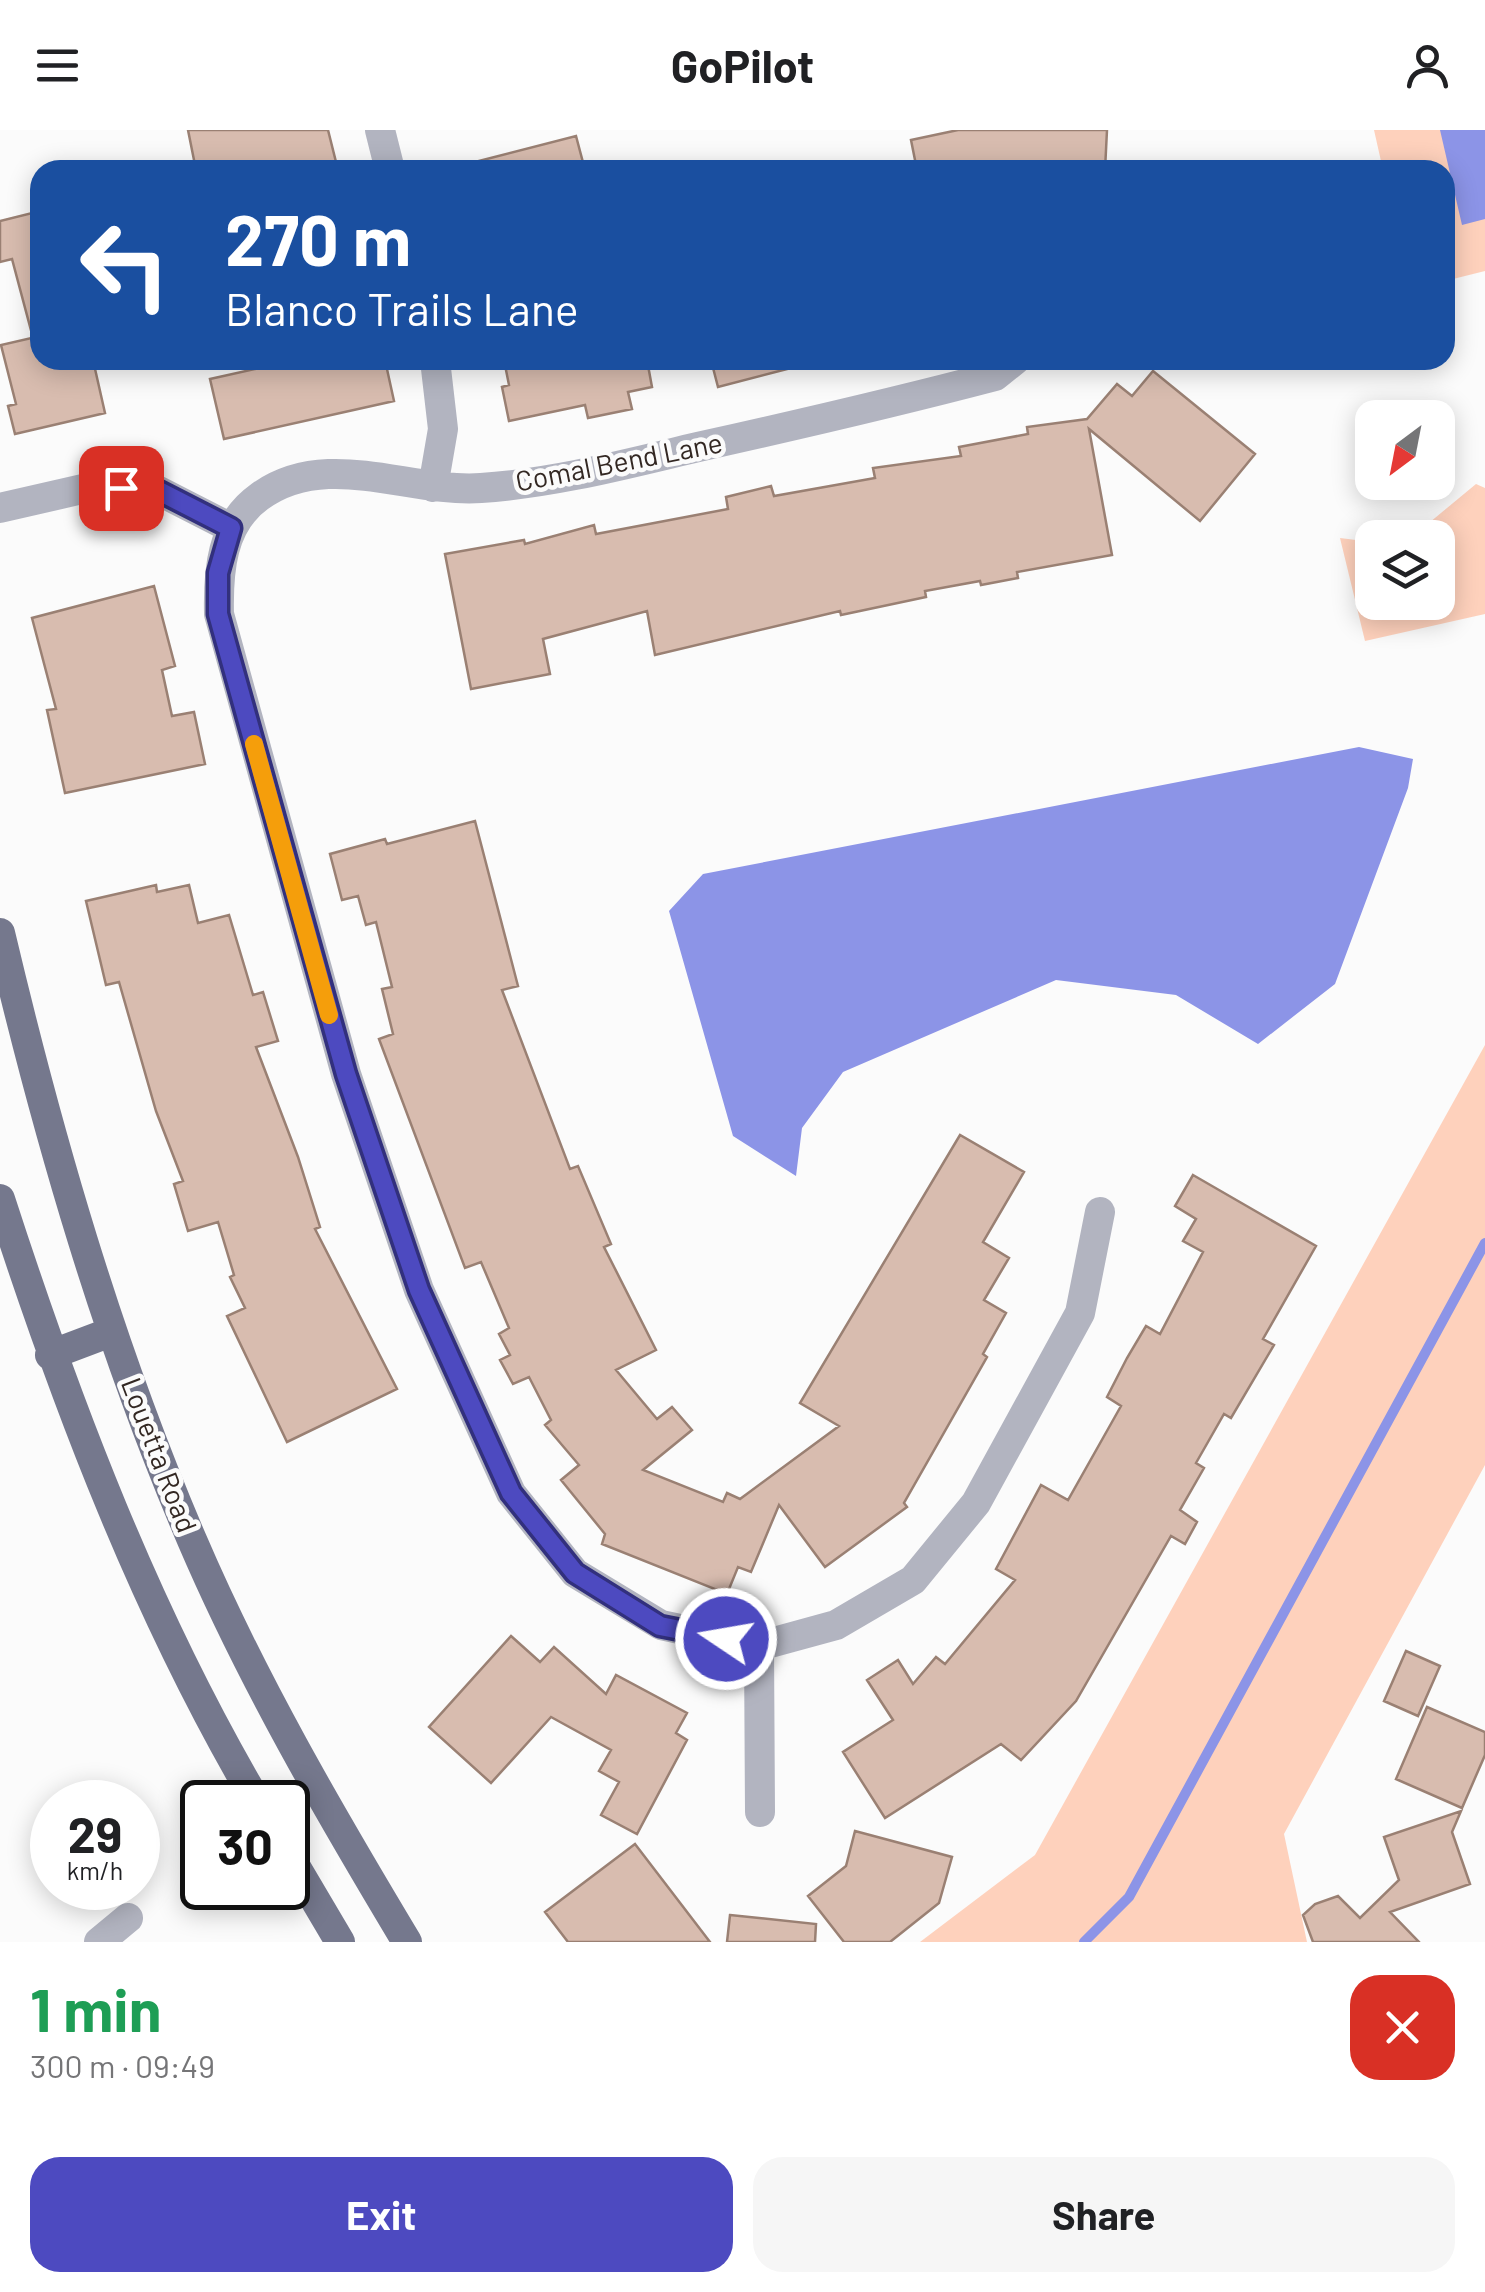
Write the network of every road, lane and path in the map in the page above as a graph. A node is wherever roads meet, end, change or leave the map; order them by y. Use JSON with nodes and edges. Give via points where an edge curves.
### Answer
{"nodes":[{"id":1,"x":380,"y":130,"type":"edge"},
{"id":2,"x":388,"y":160,"type":"edge"},
{"id":3,"x":436,"y":370,"type":"edge"},
{"id":4,"x":1002,"y":370,"type":"edge"},
{"id":5,"x":433,"y":487,"type":"junction"},
{"id":6,"x":0,"y":508,"type":"edge"},
{"id":7,"x":231,"y":528,"type":"junction"},
{"id":8,"x":0,"y":933,"type":"edge"},
{"id":9,"x":0,"y":1199,"type":"edge"},
{"id":10,"x":1100,"y":1212,"type":"dead end"},
{"id":11,"x":112,"y":1332,"type":"junction"},
{"id":12,"x":50,"y":1355,"type":"junction"},
{"id":13,"x":758,"y":1646,"type":"junction"},
{"id":14,"x":246,"y":1780,"type":"edge"},
{"id":15,"x":760,"y":1812,"type":"dead end"},
{"id":16,"x":310,"y":1891,"type":"edge"},
{"id":17,"x":128,"y":1918,"type":"dead end"},
{"id":18,"x":100,"y":1942,"type":"edge"},
{"id":19,"x":340,"y":1942,"type":"edge"},
{"id":20,"x":407,"y":1942,"type":"edge"}],
"edges":[{"from":1,"to":2,"type":"street"},
{"from":3,"to":5,"type":"street","via":[[443,429]]},
{"from":4,"to":5,"type":"street","name":"Comal Bend Lane","via":[[556,480]]},
{"from":5,"to":7,"type":"street","name":"Comal Bend Lane","via":[[339,472],[296,479],[258,498]]},
{"from":6,"to":7,"type":"street","via":[[90,488],[157,490]]},
{"from":7,"to":13,"type":"street","via":[[218,573],[218,614],[346,1074],[419,1290],[511,1493],[575,1573],[660,1626]]},
{"from":8,"to":11,"type":"main road","name":"Louetta Road","via":[[40,1099]]},
{"from":9,"to":12,"type":"main road"},
{"from":10,"to":13,"type":"street","via":[[1080,1313],[976,1503],[913,1580],[836,1624]]},
{"from":11,"to":12,"type":"main road"},
{"from":11,"to":20,"type":"main road","name":"Louetta Road","via":[[201,1560],[304,1771]]},
{"from":12,"to":14,"type":"main road","via":[[139,1572]]},
{"from":13,"to":15,"type":"street"},
{"from":16,"to":19,"type":"main road"},
{"from":17,"to":18,"type":"street"}]}
